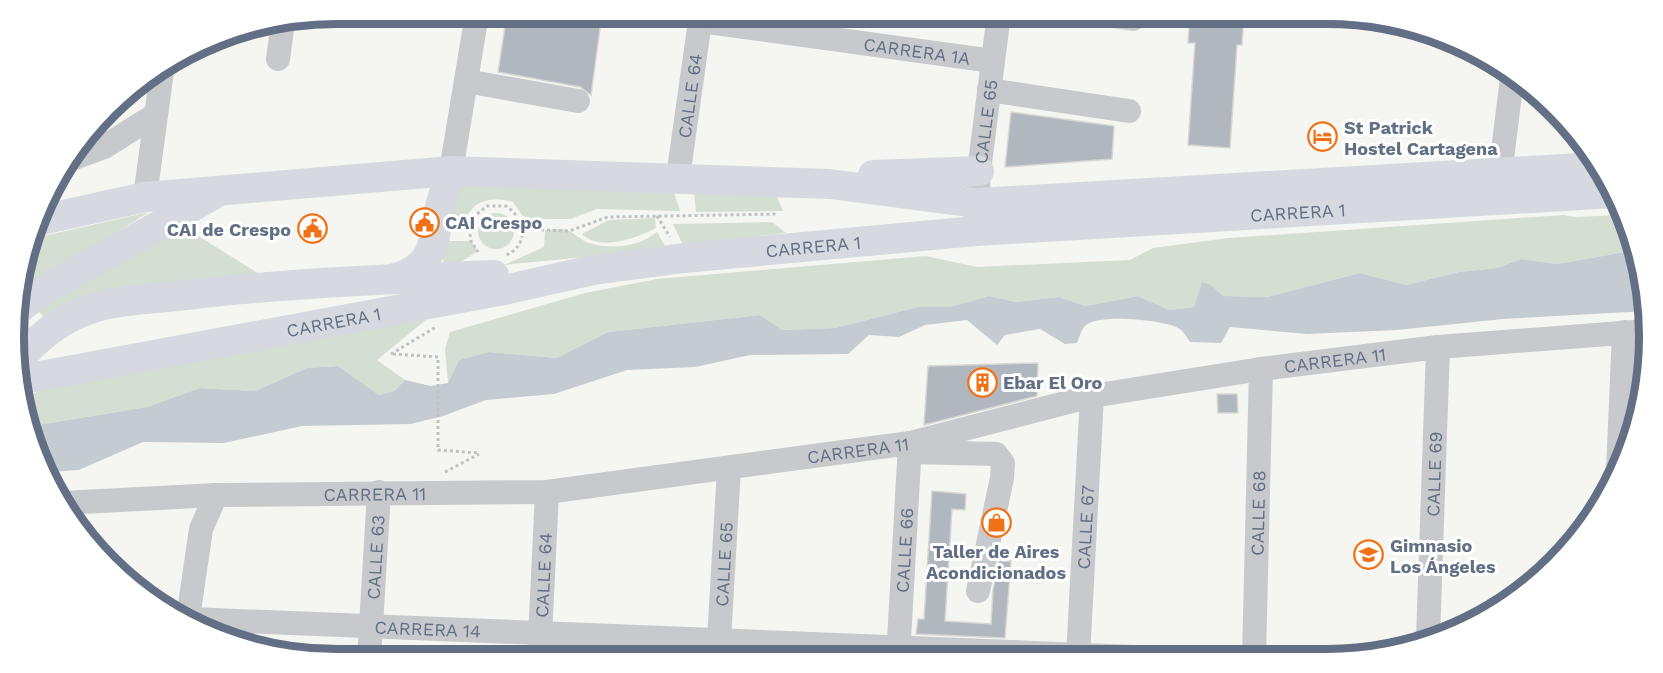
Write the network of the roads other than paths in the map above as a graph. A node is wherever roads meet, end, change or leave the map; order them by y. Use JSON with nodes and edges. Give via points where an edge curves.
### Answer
{"nodes":[{"id":1,"x":475,"y":24,"type":"edge"},
{"id":2,"x":699,"y":24,"type":"edge"},
{"id":3,"x":747,"y":24,"type":"edge"},
{"id":4,"x":998,"y":24,"type":"edge"},
{"id":5,"x":282,"y":29,"type":"edge"},
{"id":6,"x":278,"y":59,"type":"dead end"},
{"id":7,"x":993,"y":61,"type":"junction"},
{"id":8,"x":161,"y":79,"type":"edge"},
{"id":9,"x":466,"y":81,"type":"junction"},
{"id":10,"x":1511,"y":85,"type":"edge"},
{"id":11,"x":989,"y":90,"type":"junction"},
{"id":12,"x":578,"y":101,"type":"dead end"},
{"id":13,"x":1130,"y":111,"type":"dead end"},
{"id":14,"x":155,"y":115,"type":"junction"},
{"id":15,"x":83,"y":155,"type":"edge"},
{"id":16,"x":1589,"y":168,"type":"edge"},
{"id":17,"x":451,"y":171,"type":"junction"},
{"id":18,"x":979,"y":171,"type":"junction"},
{"id":19,"x":397,"y":176,"type":"junction"},
{"id":20,"x":678,"y":177,"type":"junction"},
{"id":21,"x":830,"y":184,"type":"junction"},
{"id":22,"x":1498,"y":186,"type":"junction"},
{"id":23,"x":221,"y":191,"type":"junction"},
{"id":24,"x":1604,"y":192,"type":"edge"},
{"id":25,"x":145,"y":197,"type":"junction"},
{"id":26,"x":438,"y":217,"type":"junction"},
{"id":27,"x":976,"y":217,"type":"junction"},
{"id":28,"x":47,"y":219,"type":"edge"},
{"id":29,"x":593,"y":270,"type":"junction"},
{"id":30,"x":389,"y":279,"type":"junction"},
{"id":31,"x":26,"y":303,"type":"edge"},
{"id":32,"x":1636,"y":331,"type":"edge"},
{"id":33,"x":1438,"y":347,"type":"junction"},
{"id":34,"x":25,"y":353,"type":"edge"},
{"id":35,"x":1261,"y":369,"type":"junction"},
{"id":36,"x":27,"y":378,"type":"edge"},
{"id":37,"x":1092,"y":396,"type":"junction"},
{"id":38,"x":1622,"y":435,"type":"edge"},
{"id":39,"x":910,"y":447,"type":"junction"},
{"id":40,"x":729,"y":468,"type":"junction"},
{"id":41,"x":379,"y":492,"type":"junction"},
{"id":42,"x":547,"y":492,"type":"junction"},
{"id":43,"x":216,"y":495,"type":"junction"},
{"id":44,"x":72,"y":503,"type":"edge"},
{"id":45,"x":978,"y":591,"type":"dead end"},
{"id":46,"x":190,"y":612,"type":"edge"},
{"id":47,"x":204,"y":620,"type":"edge"},
{"id":48,"x":371,"y":627,"type":"junction"},
{"id":49,"x":1428,"y":632,"type":"edge"},
{"id":50,"x":540,"y":633,"type":"junction"},
{"id":51,"x":370,"y":649,"type":"edge"},
{"id":52,"x":539,"y":649,"type":"edge"},
{"id":53,"x":708,"y":649,"type":"edge"},
{"id":54,"x":718,"y":649,"type":"edge"},
{"id":55,"x":898,"y":649,"type":"edge"},
{"id":56,"x":1078,"y":649,"type":"edge"},
{"id":57,"x":1254,"y":649,"type":"edge"}],
"edges":[{"from":1,"to":9,"type":"street"},
{"from":2,"to":20,"type":"street","name":"CALLE 64"},
{"from":3,"to":7,"type":"street","name":"CARRERA 1A"},
{"from":4,"to":7,"type":"street","name":"CALLE 65"},
{"from":5,"to":6,"type":"street"},
{"from":7,"to":11,"type":"street","name":"CALLE 65"},
{"from":8,"to":14,"type":"street"},
{"from":9,"to":12,"type":"street"},
{"from":9,"to":17,"type":"street"},
{"from":10,"to":22,"type":"street"},
{"from":11,"to":13,"type":"street"},
{"from":11,"to":18,"type":"street","name":"CALLE 65"},
{"from":14,"to":15,"type":"street","via":[[104,147]]},
{"from":14,"to":25,"type":"street"},
{"from":16,"to":22,"type":"main road","name":"CARRERA 1"},
{"from":17,"to":19,"type":"main road","name":"CARRERA 1"},
{"from":17,"to":20,"type":"main road","name":"CARRERA 1"},
{"from":17,"to":26,"type":"main road"},
{"from":18,"to":21,"type":"main road","via":[[859,176]]},
{"from":18,"to":27,"type":"street","name":"CALLE 65"},
{"from":19,"to":23,"type":"main road","name":"CARRERA 1"},
{"from":19,"to":26,"type":"main road","via":[[423,191]]},
{"from":20,"to":21,"type":"main road","name":"CARRERA 1"},
{"from":21,"to":27,"type":"main road","name":"CARRERA 1"},
{"from":22,"to":24,"type":"main road","name":"CARRERA 1"},
{"from":22,"to":27,"type":"main road","name":"CARRERA 1"},
{"from":23,"to":25,"type":"main road","name":"CARRERA 1"},
{"from":23,"to":31,"type":"main road"},
{"from":25,"to":28,"type":"main road","name":"CARRERA 1"},
{"from":26,"to":30,"type":"main road","via":[[434,244],[426,259],[405,275]]},
{"from":27,"to":29,"type":"main road","name":"CARRERA 1","via":[[873,238]]},
{"from":29,"to":30,"type":"main road"},
{"from":29,"to":36,"type":"main road","name":"CARRERA 1"},
{"from":30,"to":34,"type":"main road","via":[[227,290],[101,306],[53,327]]},
{"from":32,"to":33,"type":"street","name":"CARRERA 11"},
{"from":32,"to":38,"type":"street"},
{"from":33,"to":35,"type":"street","name":"CARRERA 11"},
{"from":33,"to":49,"type":"street","name":"CALLE 69"},
{"from":35,"to":37,"type":"street","name":"CARRERA 11"},
{"from":35,"to":57,"type":"street","name":"CALLE 68"},
{"from":37,"to":39,"type":"street","name":"CARRERA 11"},
{"from":37,"to":56,"type":"street","name":"CALLE 67"},
{"from":39,"to":40,"type":"street","name":"CARRERA 11"},
{"from":39,"to":45,"type":"street","via":[[996,454],[1003,463]]},
{"from":39,"to":55,"type":"street","name":"CALLE 66"},
{"from":40,"to":42,"type":"street","name":"CARRERA 11"},
{"from":40,"to":54,"type":"street","name":"CALLE 65"},
{"from":41,"to":42,"type":"street","name":"CARRERA 11"},
{"from":41,"to":43,"type":"street","name":"CARRERA 11"},
{"from":41,"to":48,"type":"street","name":"CALLE 63"},
{"from":42,"to":50,"type":"street","name":"CALLE 64"},
{"from":43,"to":44,"type":"street","name":"CARRERA 11"},
{"from":43,"to":46,"type":"street","via":[[201,529]]},
{"from":47,"to":48,"type":"street","name":"CARRERA 14"},
{"from":48,"to":50,"type":"street","name":"CARRERA 14"},
{"from":48,"to":51,"type":"street","name":"CALLE 63"},
{"from":50,"to":52,"type":"street","name":"CALLE 64"},
{"from":50,"to":53,"type":"street","name":"CARRERA 14"}]}
